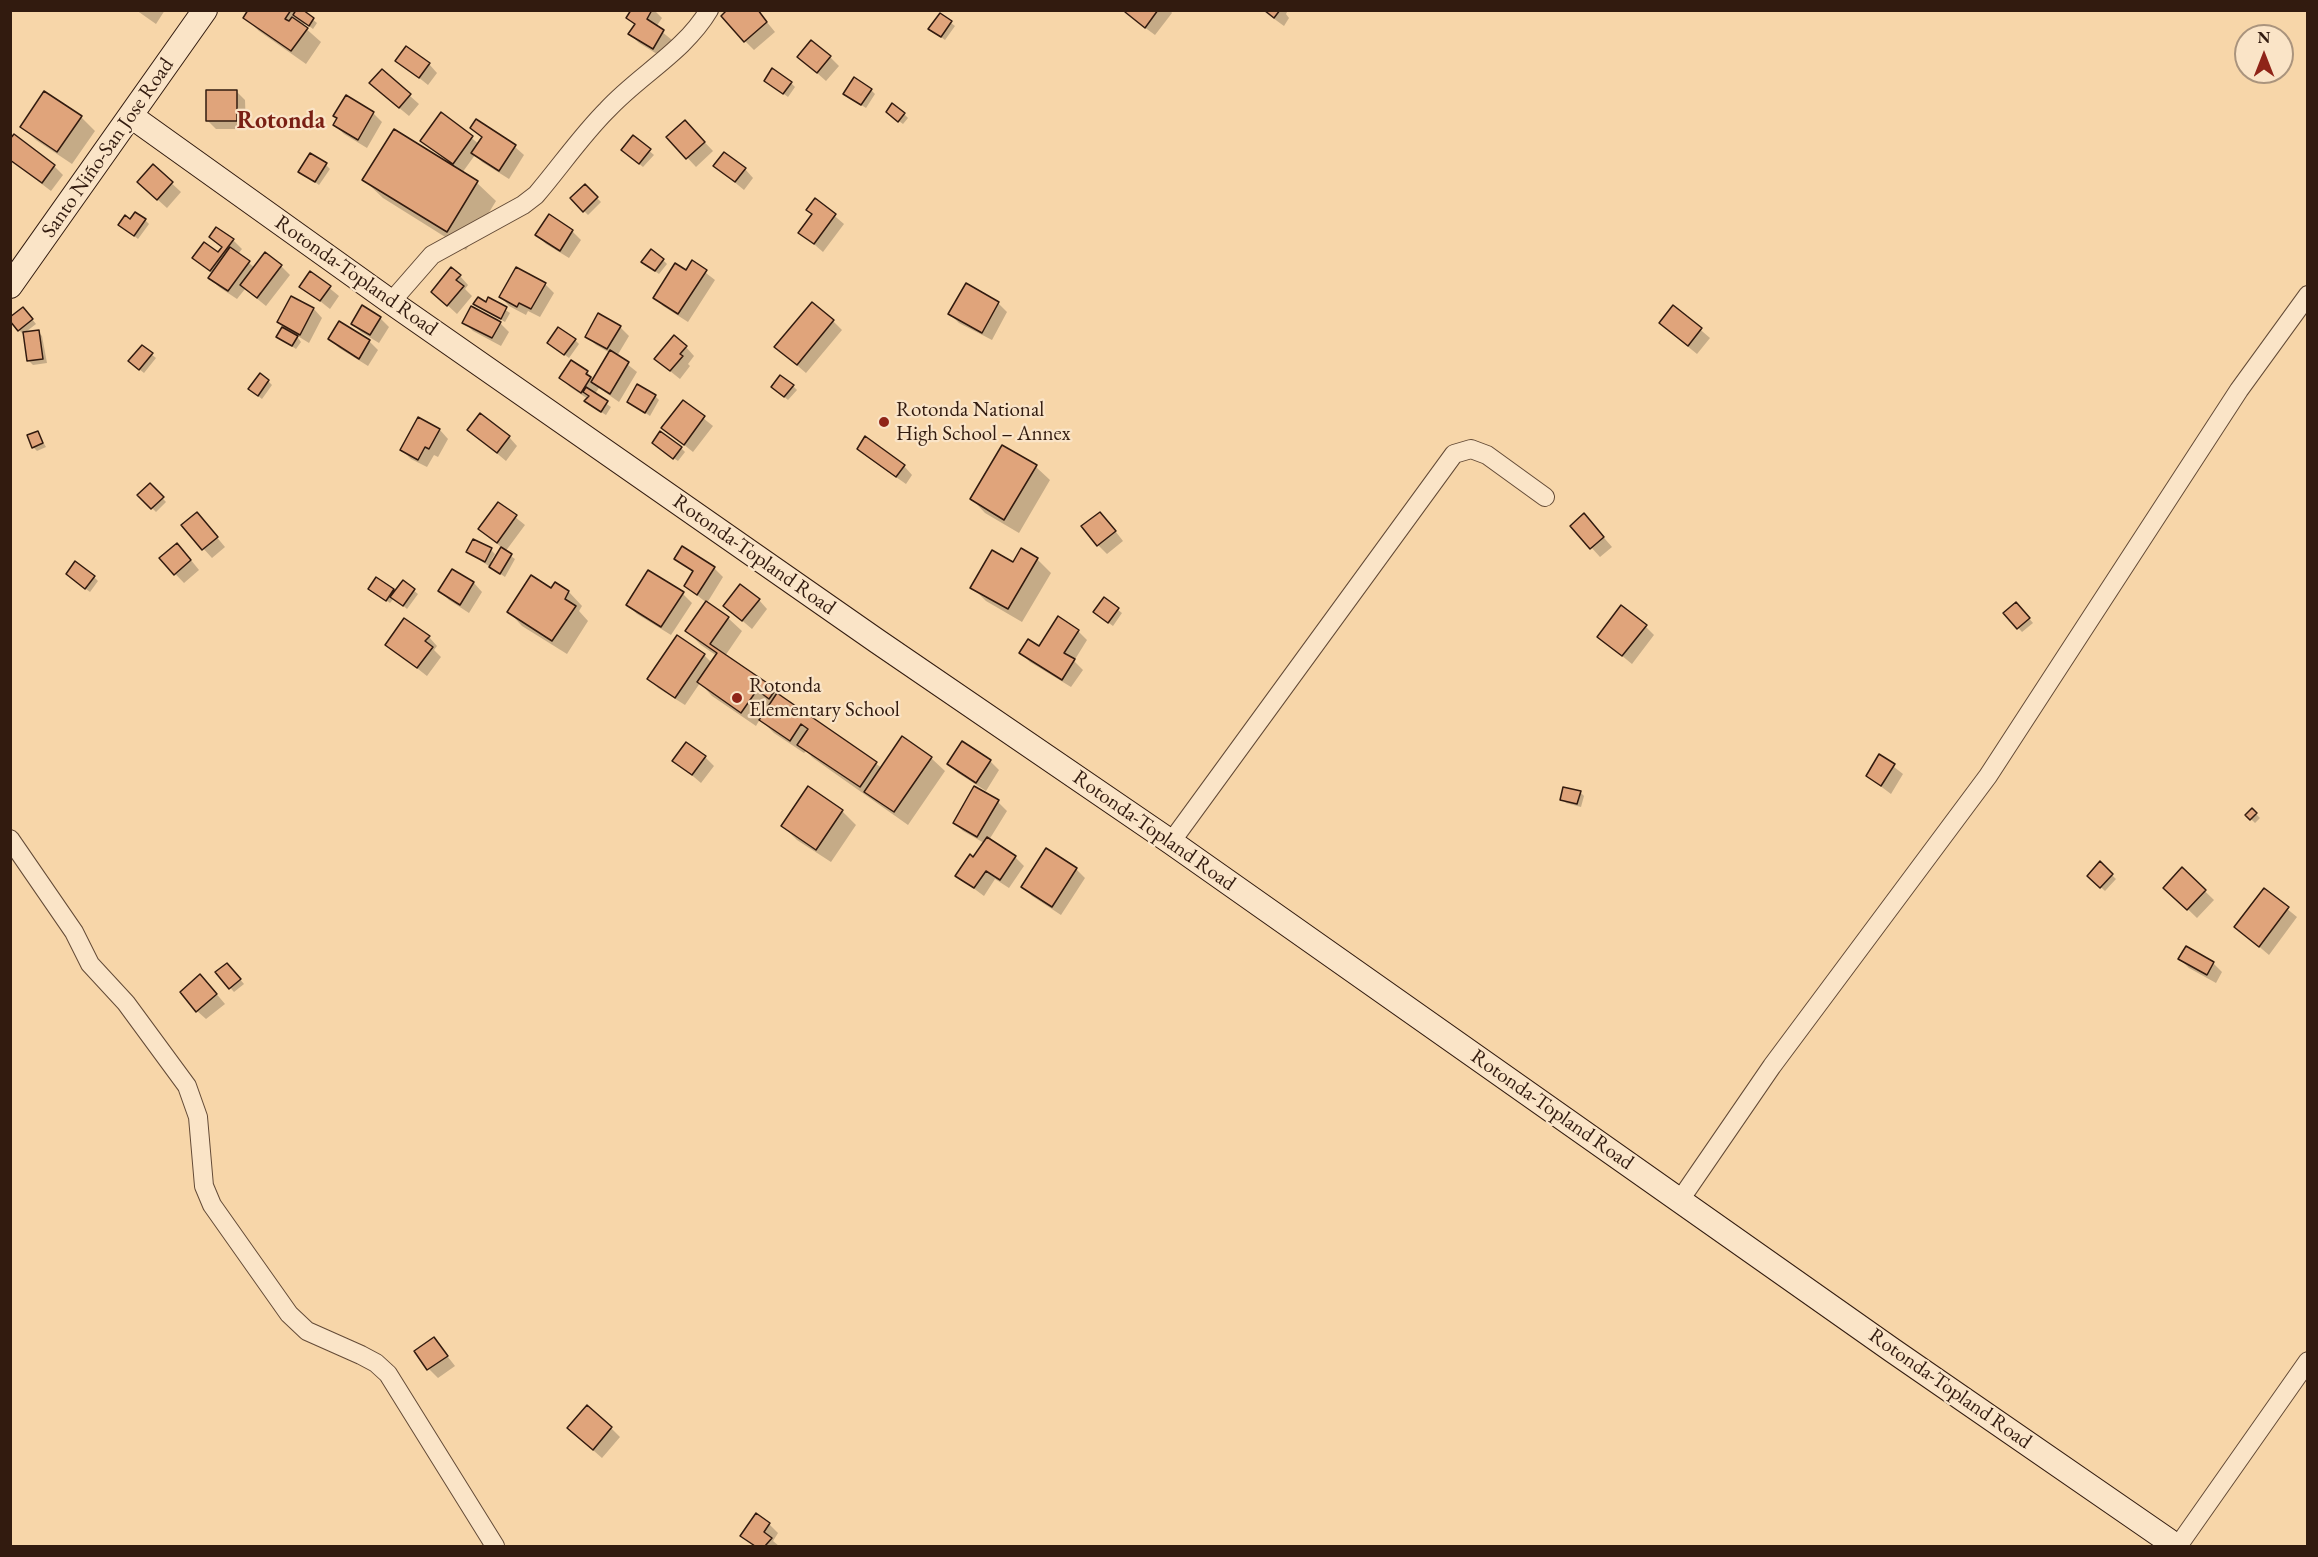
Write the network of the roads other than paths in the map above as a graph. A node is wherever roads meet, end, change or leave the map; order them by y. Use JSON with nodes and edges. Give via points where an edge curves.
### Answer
{"nodes":[{"id":1,"x":205,"y":10,"type":"edge"},
{"id":2,"x":709,"y":10,"type":"edge"},
{"id":3,"x":131,"y":116,"type":"junction"},
{"id":4,"x":11,"y":285,"type":"edge"},
{"id":5,"x":2307,"y":295,"type":"edge"},
{"id":6,"x":391,"y":302,"type":"junction"},
{"id":7,"x":1545,"y":497,"type":"dead end"},
{"id":8,"x":10,"y":839,"type":"edge"},
{"id":9,"x":1170,"y":842,"type":"junction"},
{"id":10,"x":1680,"y":1200,"type":"junction"},
{"id":11,"x":2307,"y":1361,"type":"edge"},
{"id":12,"x":495,"y":1546,"type":"edge"},
{"id":13,"x":2177,"y":1546,"type":"edge"}],
"edges":[{"from":1,"to":3,"type":"main road","name":"Santo Niño-San Jose Road"},
{"from":2,"to":6,"type":"street","via":[[684,43],[606,110],[536,195],[432,255]]},
{"from":3,"to":4,"type":"main road","name":"Santo Niño-San Jose Road"},
{"from":3,"to":6,"type":"main road","name":"Rotonda-Topland Road"},
{"from":5,"to":10,"type":"street","via":[[2240,390],[1988,776],[1779,1057]]},
{"from":6,"to":9,"type":"main road","name":"Rotonda-Topland Road"},
{"from":7,"to":9,"type":"street","via":[[1487,455],[1470,449],[1454,454]]},
{"from":8,"to":12,"type":"street","via":[[74,932],[90,964],[126,1003],[187,1086],[198,1118],[204,1186],[212,1205],[282,1305],[307,1331],[376,1363],[388,1374]]},
{"from":9,"to":10,"type":"main road","name":"Rotonda-Topland Road"},
{"from":10,"to":13,"type":"main road","name":"Rotonda-Topland Road"},
{"from":11,"to":13,"type":"street"}]}
